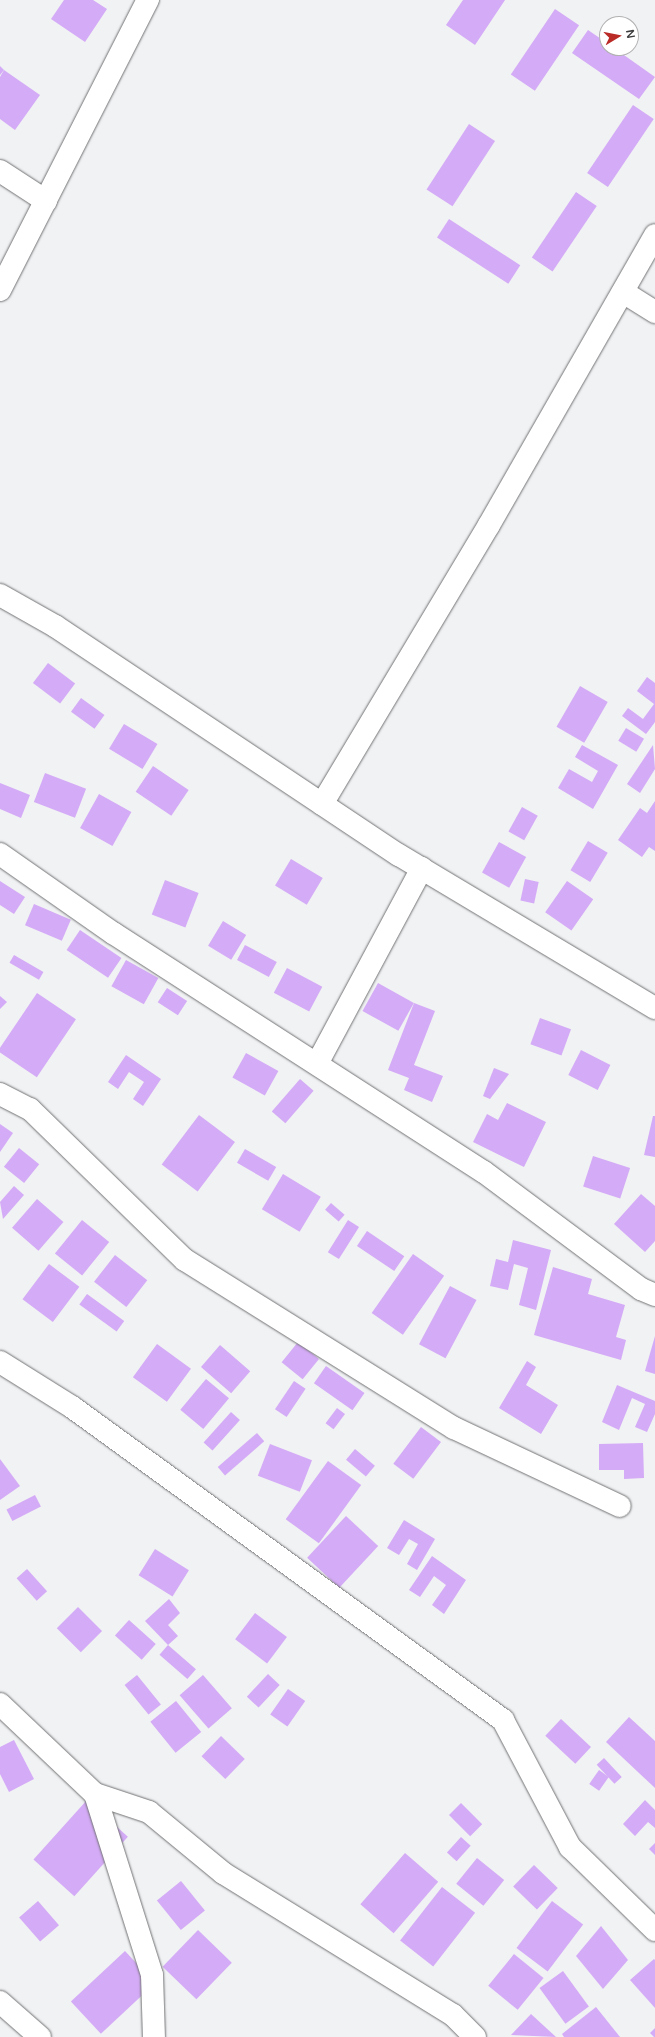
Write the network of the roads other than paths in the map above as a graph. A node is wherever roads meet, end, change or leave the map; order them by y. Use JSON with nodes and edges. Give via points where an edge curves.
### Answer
{"nodes":[{"id":1,"x":148,"y":0,"type":"edge"},
{"id":2,"x":0,"y":171,"type":"edge"},
{"id":3,"x":46,"y":201,"type":"junction"},
{"id":4,"x":655,"y":235,"type":"edge"},
{"id":5,"x":0,"y":290,"type":"edge"},
{"id":6,"x":623,"y":292,"type":"junction"},
{"id":7,"x":655,"y":312,"type":"edge"},
{"id":8,"x":0,"y":595,"type":"edge"},
{"id":9,"x":322,"y":804,"type":"junction"},
{"id":10,"x":0,"y":854,"type":"edge"},
{"id":11,"x":422,"y":868,"type":"junction"},
{"id":12,"x":655,"y":1008,"type":"edge"},
{"id":13,"x":318,"y":1062,"type":"junction"},
{"id":14,"x":0,"y":1094,"type":"edge"},
{"id":15,"x":655,"y":1295,"type":"edge"},
{"id":16,"x":0,"y":1362,"type":"edge"},
{"id":17,"x":620,"y":1506,"type":"dead end"},
{"id":18,"x":0,"y":1704,"type":"edge"},
{"id":19,"x":95,"y":1794,"type":"junction"},
{"id":20,"x":655,"y":1930,"type":"edge"},
{"id":21,"x":0,"y":2002,"type":"edge"},
{"id":22,"x":40,"y":2037,"type":"edge"},
{"id":23,"x":154,"y":2037,"type":"edge"},
{"id":24,"x":476,"y":2037,"type":"edge"}],
"edges":[{"from":1,"to":3,"type":"street"},
{"from":2,"to":3,"type":"street"},
{"from":3,"to":5,"type":"street"},
{"from":4,"to":6,"type":"street"},
{"from":6,"to":7,"type":"street"},
{"from":6,"to":9,"type":"street"},
{"from":8,"to":9,"type":"street","via":[[54,626]]},
{"from":9,"to":11,"type":"street"},
{"from":10,"to":13,"type":"street","via":[[113,933]]},
{"from":11,"to":12,"type":"street"},
{"from":11,"to":13,"type":"street"},
{"from":13,"to":15,"type":"street","via":[[484,1172],[642,1289]]},
{"from":14,"to":17,"type":"street","via":[[30,1109],[185,1260],[454,1428]]},
{"from":16,"to":20,"type":"street","via":[[72,1407],[503,1720],[570,1847]]},
{"from":18,"to":19,"type":"street"},
{"from":19,"to":23,"type":"street","via":[[152,1975]]},
{"from":19,"to":24,"type":"street","via":[[149,1812],[223,1873],[453,2015]]},
{"from":21,"to":22,"type":"street"}]}
